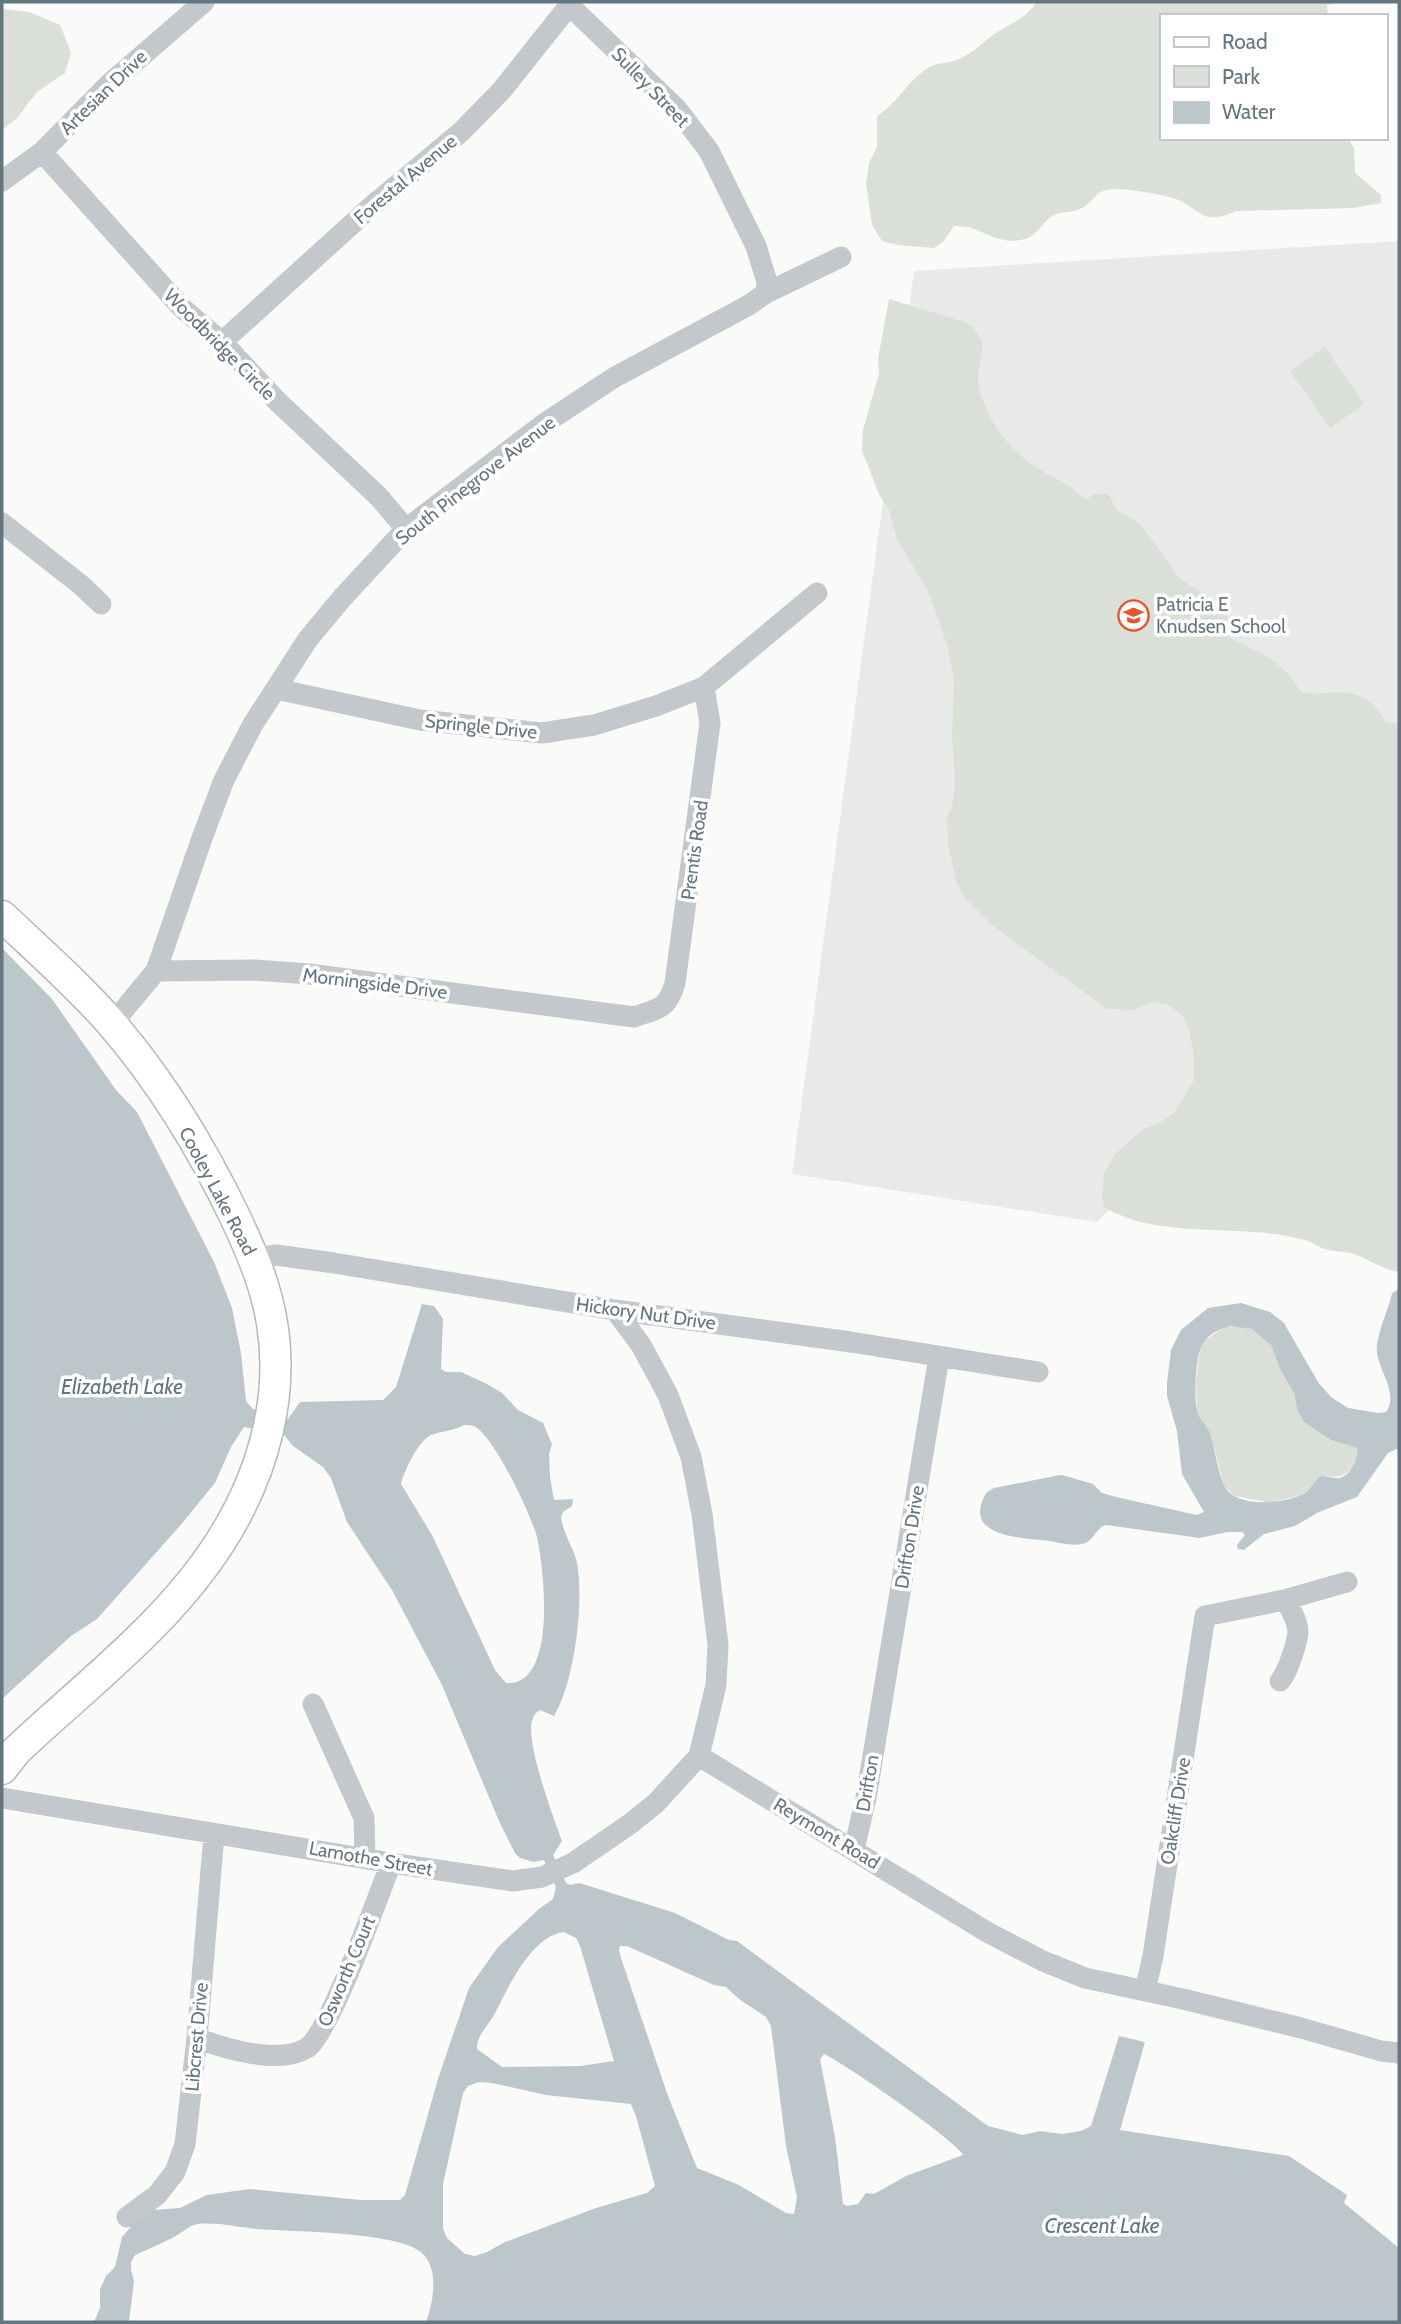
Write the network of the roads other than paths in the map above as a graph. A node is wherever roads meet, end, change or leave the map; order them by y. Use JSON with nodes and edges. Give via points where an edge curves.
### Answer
{"nodes":[{"id":1,"x":204,"y":2,"type":"edge"},
{"id":2,"x":571,"y":4,"type":"edge"},
{"id":3,"x":42,"y":152,"type":"junction"},
{"id":4,"x":2,"y":181,"type":"edge"},
{"id":5,"x":841,"y":257,"type":"dead end"},
{"id":6,"x":766,"y":293,"type":"junction"},
{"id":7,"x":222,"y":342,"type":"junction"},
{"id":8,"x":2,"y":523,"type":"edge"},
{"id":9,"x":407,"y":529,"type":"junction"},
{"id":10,"x":817,"y":593,"type":"dead end"},
{"id":11,"x":101,"y":604,"type":"dead end"},
{"id":12,"x":704,"y":687,"type":"junction"},
{"id":13,"x":276,"y":689,"type":"junction"},
{"id":14,"x":2,"y":916,"type":"edge"},
{"id":15,"x":156,"y":971,"type":"junction"},
{"id":16,"x":660,"y":1008,"type":"joint"},
{"id":17,"x":112,"y":1024,"type":"junction"},
{"id":18,"x":255,"y":1258,"type":"junction"},
{"id":19,"x":615,"y":1310,"type":"junction"},
{"id":20,"x":939,"y":1357,"type":"junction"},
{"id":21,"x":1038,"y":1373,"type":"dead end"},
{"id":22,"x":1347,"y":1582,"type":"dead end"},
{"id":23,"x":1284,"y":1600,"type":"junction"},
{"id":24,"x":1280,"y":1681,"type":"dead end"},
{"id":25,"x":313,"y":1704,"type":"dead end"},
{"id":26,"x":877,"y":1717,"type":"joint"},
{"id":27,"x":699,"y":1756,"type":"junction"},
{"id":28,"x":2,"y":1769,"type":"edge"},
{"id":29,"x":2,"y":1798,"type":"edge"},
{"id":30,"x":214,"y":1834,"type":"junction"},
{"id":31,"x":854,"y":1849,"type":"junction"},
{"id":32,"x":365,"y":1858,"type":"junction"},
{"id":33,"x":391,"y":1863,"type":"junction"},
{"id":34,"x":1145,"y":1991,"type":"junction"},
{"id":35,"x":197,"y":2038,"type":"junction"},
{"id":36,"x":1399,"y":2053,"type":"edge"},
{"id":37,"x":127,"y":2217,"type":"dead end"}],
"edges":[{"from":1,"to":3,"type":"street","name":"Artesian Drive","via":[[108,85]]},
{"from":2,"to":6,"type":"street","name":"Sulley Street","via":[[677,109],[709,151],[757,246]]},
{"from":2,"to":7,"type":"street","name":"Forestal Avenue","via":[[502,90],[461,132]]},
{"from":3,"to":4,"type":"street","name":"Artesian Drive"},
{"from":3,"to":7,"type":"street","name":"Woodbridge Circle","via":[[182,308]]},
{"from":5,"to":6,"type":"street","name":"South Pinegrove Avenue"},
{"from":6,"to":9,"type":"street","name":"South Pinegrove Avenue","via":[[615,377]]},
{"from":7,"to":9,"type":"street","name":"Woodbridge Circle"},
{"from":8,"to":11,"type":"street"},
{"from":9,"to":13,"type":"street","name":"South Pinegrove Avenue","via":[[308,639]]},
{"from":10,"to":12,"type":"street","name":"Springle Drive"},
{"from":12,"to":13,"type":"street","name":"Springle Drive","via":[[594,725],[542,733],[420,720]]},
{"from":12,"to":16,"type":"street","name":"Prentis Road","via":[[710,723],[699,819],[676,983],[671,999]]},
{"from":13,"to":15,"type":"street","name":"South Pinegrove Avenue","via":[[224,780]]},
{"from":14,"to":17,"type":"main road","name":"Cooley Lake Road"},
{"from":15,"to":16,"type":"street","name":"Morningside Drive","via":[[309,974],[634,1017]]},
{"from":15,"to":17,"type":"street"},
{"from":17,"to":18,"type":"main road","name":"Cooley Lake Road","via":[[181,1120],[218,1181]]},
{"from":18,"to":19,"type":"street","name":"Hickory Nut Drive","via":[[276,1255],[334,1263]]},
{"from":18,"to":28,"type":"main road","name":"Cooley Lake Road","via":[[272,1324],[275,1365],[266,1439],[249,1489],[189,1586]]},
{"from":19,"to":20,"type":"street","name":"Hickory Nut Drive"},
{"from":19,"to":27,"type":"street","via":[[641,1345],[668,1395],[691,1457],[700,1503],[718,1645],[716,1685]]},
{"from":20,"to":21,"type":"street","name":"Hickory Nut Drive"},
{"from":20,"to":26,"type":"street","name":"Drifton Drive"},
{"from":22,"to":23,"type":"street"},
{"from":23,"to":24,"type":"street","via":[[1298,1630],[1286,1675]]},
{"from":23,"to":34,"type":"street","name":"Oakcliff Drive","via":[[1205,1616]]},
{"from":25,"to":32,"type":"street","via":[[364,1818]]},
{"from":26,"to":31,"type":"street","name":"Drifton"},
{"from":27,"to":31,"type":"street","name":"Reymont Road"},
{"from":27,"to":33,"type":"street","name":"Lamothe Street","via":[[656,1804],[555,1871],[513,1881]]},
{"from":29,"to":30,"type":"street","name":"Lamothe Street"},
{"from":30,"to":32,"type":"street","name":"Lamothe Street"},
{"from":30,"to":35,"type":"street","name":"Libcrest Drive"},
{"from":31,"to":34,"type":"street","name":"Reymont Road","via":[[987,1932],[1043,1961],[1085,1978]]},
{"from":32,"to":33,"type":"street","name":"Lamothe Street"},
{"from":33,"to":35,"type":"street","name":"Osworth Court","via":[[315,2041],[298,2052],[265,2055]]},
{"from":34,"to":36,"type":"street","name":"Reymont Road"},
{"from":35,"to":37,"type":"street","name":"Libcrest Drive","via":[[185,2144],[175,2172],[157,2194]]}]}
